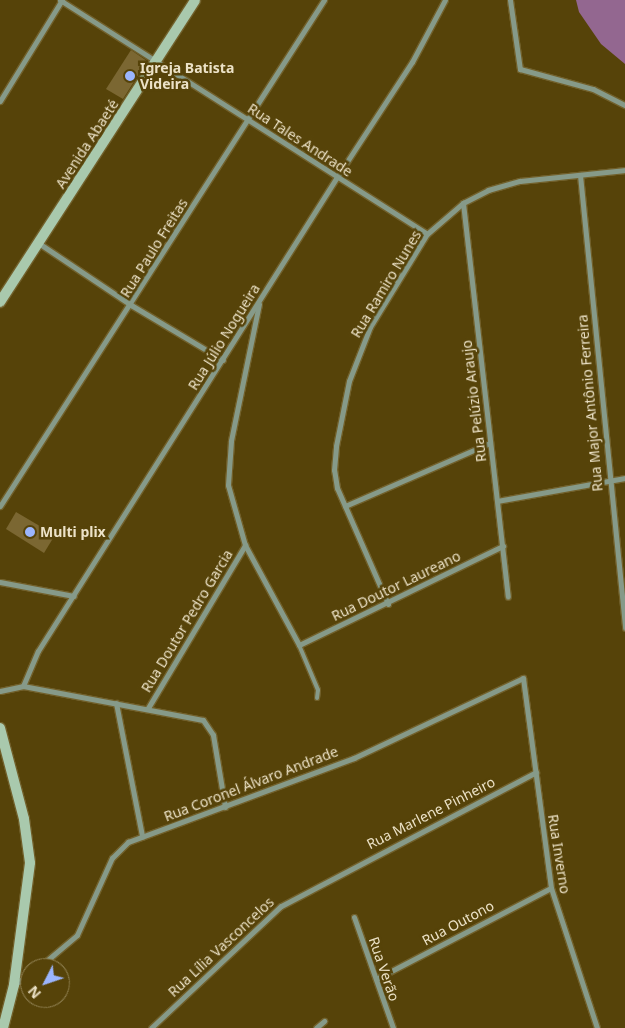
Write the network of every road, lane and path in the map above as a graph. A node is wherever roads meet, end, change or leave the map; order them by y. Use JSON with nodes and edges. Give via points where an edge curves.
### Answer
{"nodes":[{"id":1,"x":61,"y":0,"type":"edge"},
{"id":2,"x":196,"y":0,"type":"edge"},
{"id":3,"x":324,"y":0,"type":"edge"},
{"id":4,"x":445,"y":0,"type":"edge"},
{"id":5,"x":510,"y":0,"type":"edge"},
{"id":6,"x":156,"y":63,"type":"junction"},
{"id":7,"x":0,"y":101,"type":"edge"},
{"id":8,"x":625,"y":105,"type":"edge"},
{"id":9,"x":248,"y":119,"type":"junction"},
{"id":10,"x":625,"y":170,"type":"edge"},
{"id":11,"x":580,"y":174,"type":"junction"},
{"id":12,"x":336,"y":177,"type":"junction"},
{"id":13,"x":463,"y":203,"type":"junction"},
{"id":14,"x":427,"y":234,"type":"junction"},
{"id":15,"x":40,"y":244,"type":"junction"},
{"id":16,"x":260,"y":300,"type":"junction"},
{"id":17,"x":0,"y":302,"type":"edge"},
{"id":18,"x":131,"y":305,"type":"junction"},
{"id":19,"x":223,"y":360,"type":"junction"},
{"id":20,"x":490,"y":443,"type":"junction"},
{"id":21,"x":625,"y":478,"type":"edge"},
{"id":22,"x":608,"y":480,"type":"junction"},
{"id":23,"x":2,"y":501,"type":"edge"},
{"id":24,"x":497,"y":501,"type":"junction"},
{"id":25,"x":0,"y":506,"type":"edge"},
{"id":26,"x":345,"y":506,"type":"junction"},
{"id":27,"x":245,"y":545,"type":"junction"},
{"id":28,"x":503,"y":546,"type":"junction"},
{"id":29,"x":0,"y":582,"type":"edge"},
{"id":30,"x":74,"y":596,"type":"junction"},
{"id":31,"x":508,"y":596,"type":"dead end"},
{"id":32,"x":388,"y":604,"type":"junction"},
{"id":33,"x":625,"y":628,"type":"edge"},
{"id":34,"x":299,"y":645,"type":"junction"},
{"id":35,"x":523,"y":678,"type":"joint"},
{"id":36,"x":23,"y":686,"type":"junction"},
{"id":37,"x":0,"y":691,"type":"edge"},
{"id":38,"x":317,"y":698,"type":"dead end"},
{"id":39,"x":116,"y":703,"type":"junction"},
{"id":40,"x":148,"y":708,"type":"junction"},
{"id":41,"x":0,"y":728,"type":"edge"},
{"id":42,"x":536,"y":772,"type":"junction"},
{"id":43,"x":225,"y":807,"type":"junction"},
{"id":44,"x":142,"y":836,"type":"junction"},
{"id":45,"x":337,"y":874,"type":"joint"},
{"id":46,"x":551,"y":888,"type":"junction"},
{"id":47,"x":354,"y":917,"type":"dead end"},
{"id":48,"x":49,"y":958,"type":"edge"},
{"id":49,"x":376,"y":978,"type":"junction"},
{"id":50,"x":20,"y":981,"type":"edge"},
{"id":51,"x":14,"y":985,"type":"junction"},
{"id":52,"x":324,"y":1021,"type":"dead end"},
{"id":53,"x":3,"y":1028,"type":"edge"},
{"id":54,"x":151,"y":1028,"type":"edge"},
{"id":55,"x":316,"y":1028,"type":"edge"},
{"id":56,"x":393,"y":1028,"type":"edge"},
{"id":57,"x":597,"y":1028,"type":"edge"}],
"edges":[{"from":1,"to":6,"type":"street","name":"Rua Tales Andrade"},
{"from":1,"to":7,"type":"street"},
{"from":2,"to":6,"type":"street","name":"Avenida Abaeté"},
{"from":3,"to":9,"type":"street","name":"Rua Paulo Freitas"},
{"from":4,"to":12,"type":"street","name":"Rua Júlio Nogueira","via":[[417,55]]},
{"from":5,"to":8,"type":"street","via":[[520,69],[594,89]]},
{"from":6,"to":9,"type":"street","name":"Rua Tales Andrade"},
{"from":6,"to":15,"type":"street","name":"Avenida Abaeté"},
{"from":9,"to":12,"type":"street","name":"Rua Tales Andrade"},
{"from":9,"to":18,"type":"street","name":"Rua Paulo Freitas"},
{"from":10,"to":11,"type":"street","name":"Rua Ramiro Nunes"},
{"from":11,"to":13,"type":"street","name":"Rua Ramiro Nunes","via":[[502,185]]},
{"from":11,"to":22,"type":"street","name":"Rua Major Antônio Ferreira"},
{"from":12,"to":14,"type":"street","name":"Rua Tales Andrade"},
{"from":12,"to":16,"type":"street","name":"Rua Júlio Nogueira"},
{"from":13,"to":14,"type":"street","name":"Rua Ramiro Nunes"},
{"from":13,"to":20,"type":"street","name":"Rua Pelúzio Araujo"},
{"from":14,"to":26,"type":"street","name":"Rua Ramiro Nunes","via":[[370,327],[349,381],[334,470]]},
{"from":15,"to":17,"type":"street","name":"Avenida Abaeté"},
{"from":15,"to":18,"type":"street"},
{"from":16,"to":19,"type":"street","name":"Rua Júlio Nogueira"},
{"from":16,"to":27,"type":"street","via":[[228,468],[230,500]]},
{"from":18,"to":19,"type":"street"},
{"from":18,"to":23,"type":"street","name":"Rua Paulo Freitas"},
{"from":19,"to":30,"type":"street","name":"Rua Júlio Nogueira"},
{"from":20,"to":24,"type":"street","name":"Rua Pelúzio Araujo"},
{"from":20,"to":26,"type":"street"},
{"from":21,"to":22,"type":"street"},
{"from":22,"to":24,"type":"street"},
{"from":22,"to":33,"type":"street","name":"Rua Major Antônio Ferreira"},
{"from":23,"to":25,"type":"street","name":"Rua Paulo Freitas"},
{"from":24,"to":28,"type":"street","name":"Rua Pelúzio Araujo"},
{"from":26,"to":32,"type":"street","name":"Rua Ramiro Nunes"},
{"from":27,"to":34,"type":"street"},
{"from":27,"to":40,"type":"street","name":"Rua Doutor Pedro Garcia"},
{"from":28,"to":31,"type":"street","name":"Rua Pelúzio Araujo"},
{"from":28,"to":32,"type":"street","name":"Rua Doutor Laureano"},
{"from":29,"to":30,"type":"street"},
{"from":30,"to":36,"type":"street","name":"Rua Júlio Nogueira","via":[[38,651]]},
{"from":32,"to":34,"type":"street","name":"Rua Doutor Laureano"},
{"from":34,"to":38,"type":"lane","via":[[318,690]]},
{"from":35,"to":42,"type":"street","name":"Rua Inverno"},
{"from":35,"to":43,"type":"street","name":"Rua Coronel Álvaro Andrade","via":[[354,758]]},
{"from":36,"to":37,"type":"street"},
{"from":36,"to":39,"type":"street"},
{"from":39,"to":40,"type":"street"},
{"from":39,"to":44,"type":"street"},
{"from":40,"to":43,"type":"street","via":[[203,720],[210,726]]},
{"from":41,"to":51,"type":"street","via":[[24,819],[30,863]]},
{"from":42,"to":45,"type":"street","name":"Rua Marlene Pinheiro"},
{"from":42,"to":46,"type":"street","name":"Rua Inverno"},
{"from":43,"to":44,"type":"street","name":"Rua Coronel Álvaro Andrade"},
{"from":44,"to":48,"type":"street","name":"Rua Coronel Álvaro Andrade","via":[[128,842],[112,858],[77,934]]},
{"from":45,"to":54,"type":"street","name":"Rua Lília Vasconcelos","via":[[267,918]]},
{"from":46,"to":49,"type":"street","name":"Rua Outono"},
{"from":46,"to":57,"type":"street","name":"Rua Inverno"},
{"from":47,"to":49,"type":"street","name":"Rua Verão"},
{"from":49,"to":56,"type":"street","name":"Rua Verão"},
{"from":50,"to":51,"type":"street"},
{"from":51,"to":53,"type":"street"},
{"from":52,"to":55,"type":"street"}]}
